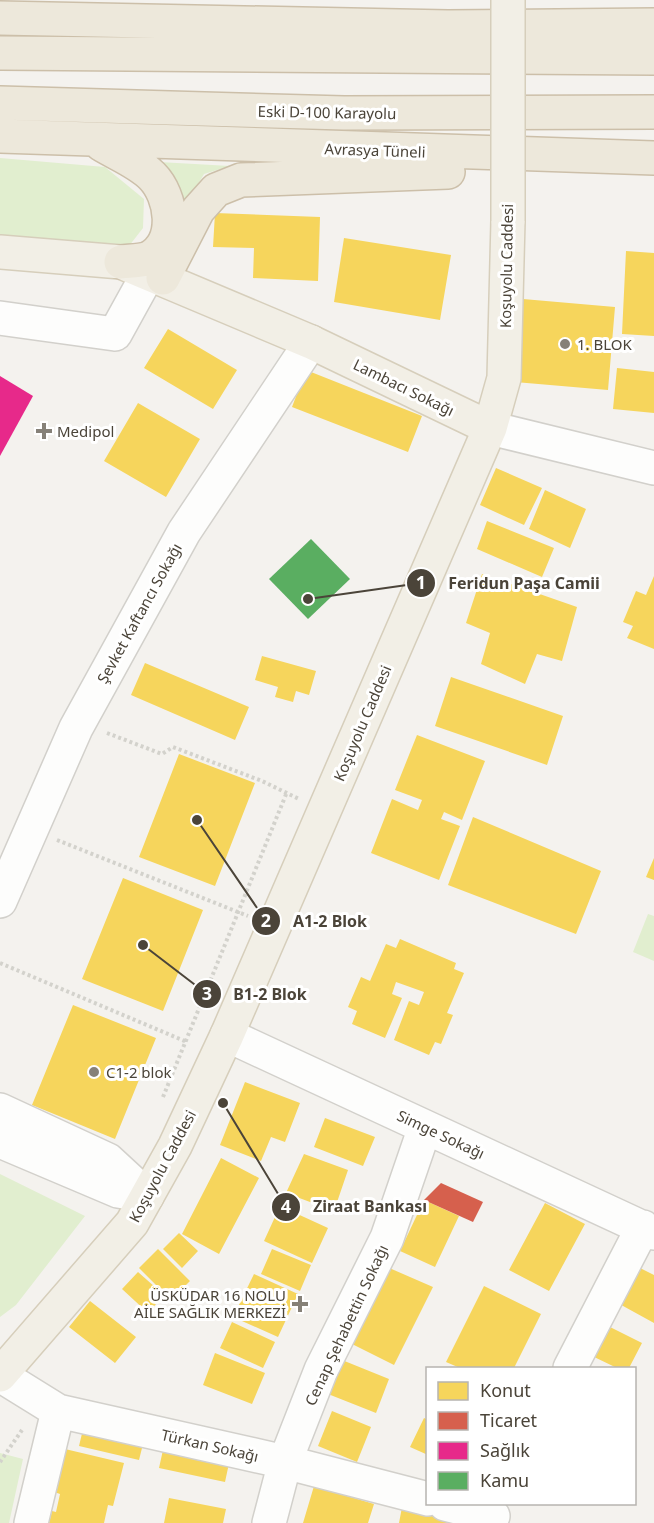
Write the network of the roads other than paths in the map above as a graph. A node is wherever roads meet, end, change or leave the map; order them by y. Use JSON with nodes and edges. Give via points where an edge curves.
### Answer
{"nodes":[{"id":1,"x":508,"y":0,"type":"edge"},
{"id":2,"x":0,"y":18,"type":"edge"},
{"id":3,"x":654,"y":25,"type":"edge"},
{"id":4,"x":0,"y":53,"type":"edge"},
{"id":5,"x":654,"y":58,"type":"edge"},
{"id":6,"x":0,"y":103,"type":"edge"},
{"id":7,"x":654,"y":112,"type":"edge"},
{"id":8,"x":0,"y":136,"type":"edge"},
{"id":9,"x":96,"y":141,"type":"junction"},
{"id":10,"x":654,"y":160,"type":"edge"},
{"id":11,"x":0,"y":252,"type":"edge"},
{"id":12,"x":0,"y":267,"type":"edge"},
{"id":13,"x":142,"y":275,"type":"junction"},
{"id":14,"x":0,"y":318,"type":"edge"},
{"id":15,"x":310,"y":342,"type":"junction"},
{"id":16,"x":490,"y":428,"type":"junction"},
{"id":17,"x":654,"y":468,"type":"edge"},
{"id":18,"x":0,"y":902,"type":"edge"},
{"id":19,"x":222,"y":1045,"type":"junction"},
{"id":20,"x":0,"y":1110,"type":"edge"},
{"id":21,"x":425,"y":1127,"type":"junction"},
{"id":22,"x":0,"y":1141,"type":"edge"},
{"id":23,"x":147,"y":1196,"type":"junction"},
{"id":24,"x":648,"y":1230,"type":"edge"},
{"id":25,"x":571,"y":1367,"type":"edge"},
{"id":26,"x":0,"y":1375,"type":"edge"},
{"id":27,"x":58,"y":1411,"type":"junction"},
{"id":28,"x":285,"y":1462,"type":"junction"},
{"id":29,"x":426,"y":1498,"type":"edge"},
{"id":30,"x":454,"y":1505,"type":"edge"},
{"id":31,"x":494,"y":1514,"type":"edge"},
{"id":32,"x":31,"y":1523,"type":"edge"},
{"id":33,"x":268,"y":1523,"type":"edge"}],
"edges":[{"from":1,"to":16,"type":"main road","name":"Koşuyolu Caddesi","bridge":true,"via":[[504,378]]},
{"from":2,"to":3,"type":"highway","via":[[448,27]]},
{"from":4,"to":5,"type":"highway"},
{"from":6,"to":7,"type":"highway","name":"Eski D-100 Karayolu","via":[[344,113]]},
{"from":8,"to":9,"type":"highway","name":"Avrasya Tüneli"},
{"from":9,"to":10,"type":"highway","name":"Avrasya Tüneli"},
{"from":9,"to":13,"type":"highway","via":[[152,176],[167,196],[171,220]]},
{"from":10,"to":13,"type":"highway","via":[[241,180],[216,190]]},
{"from":11,"to":13,"type":"main road","name":"Lambacı Sokağı"},
{"from":12,"to":13,"type":"main road","name":"Lambacı Sokağı","via":[[111,278]]},
{"from":13,"to":14,"type":"street","via":[[115,334]]},
{"from":13,"to":15,"type":"main road","name":"Lambacı Sokağı"},
{"from":15,"to":16,"type":"main road","name":"Lambacı Sokağı"},
{"from":15,"to":18,"type":"street","name":"Şevket Kaftancı Sokağı","via":[[184,532],[79,723]]},
{"from":16,"to":17,"type":"street","name":"Lambacı Sokağı"},
{"from":16,"to":19,"type":"main road","name":"Koşuyolu Caddesi"},
{"from":19,"to":21,"type":"street","name":"Simge Sokağı"},
{"from":19,"to":23,"type":"main road","name":"Koşuyolu Caddesi"},
{"from":20,"to":23,"type":"street","via":[[108,1160]]},
{"from":21,"to":24,"type":"street","name":"Simge Sokağı"},
{"from":21,"to":28,"type":"street","name":"Cenap Şehabettin Sokağı","via":[[387,1238],[321,1370]]},
{"from":22,"to":23,"type":"street","via":[[118,1191]]},
{"from":23,"to":26,"type":"main road","name":"Koşuyolu Caddesi","via":[[132,1223]]},
{"from":24,"to":25,"type":"street"},
{"from":26,"to":27,"type":"street","name":"Türkan Sokağı"},
{"from":27,"to":28,"type":"street","name":"Türkan Sokağı"},
{"from":27,"to":32,"type":"street"},
{"from":28,"to":29,"type":"street","name":"Türkan Sokağı"},
{"from":28,"to":33,"type":"street","name":"Cenap Şehabettin Sokağı"},
{"from":30,"to":31,"type":"street"}]}
